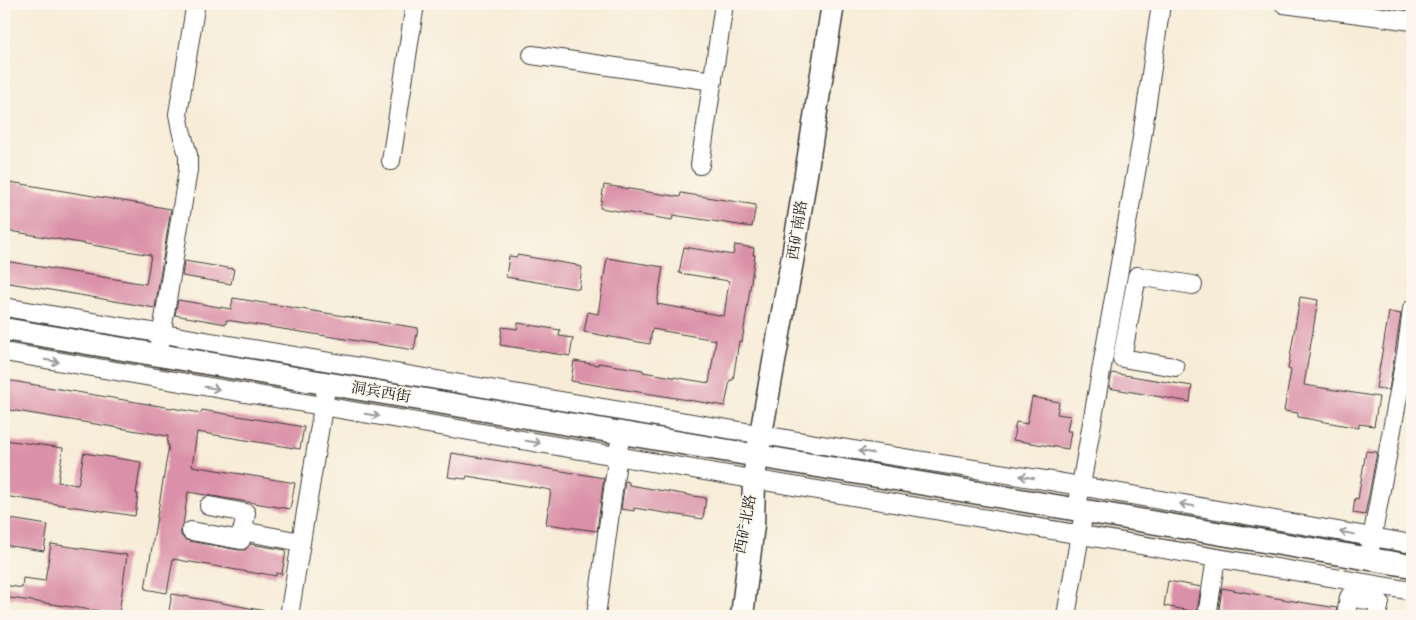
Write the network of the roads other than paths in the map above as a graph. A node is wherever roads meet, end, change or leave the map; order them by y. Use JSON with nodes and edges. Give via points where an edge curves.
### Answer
{"nodes":[{"id":1,"x":415,"y":4,"type":"edge"},
{"id":2,"x":724,"y":4,"type":"edge"},
{"id":3,"x":833,"y":4,"type":"edge"},
{"id":4,"x":1161,"y":4,"type":"edge"},
{"id":5,"x":1284,"y":4,"type":"edge"},
{"id":6,"x":195,"y":8,"type":"dead end"},
{"id":7,"x":1412,"y":21,"type":"edge"},
{"id":8,"x":532,"y":55,"type":"dead end"},
{"id":9,"x":713,"y":81,"type":"junction"},
{"id":10,"x":391,"y":161,"type":"dead end"},
{"id":11,"x":700,"y":165,"type":"dead end"},
{"id":12,"x":1119,"y":272,"type":"junction"},
{"id":13,"x":1137,"y":276,"type":"junction"},
{"id":14,"x":1193,"y":285,"type":"dead end"},
{"id":15,"x":4,"y":307,"type":"edge"},
{"id":16,"x":1412,"y":309,"type":"edge"},
{"id":17,"x":4,"y":329,"type":"edge"},
{"id":18,"x":160,"y":344,"type":"junction"},
{"id":19,"x":4,"y":352,"type":"edge"},
{"id":20,"x":1175,"y":367,"type":"dead end"},
{"id":21,"x":327,"y":383,"type":"junction"},
{"id":22,"x":323,"y":406,"type":"junction"},
{"id":23,"x":621,"y":433,"type":"junction"},
{"id":24,"x":759,"y":445,"type":"junction"},
{"id":25,"x":618,"y":456,"type":"junction"},
{"id":26,"x":754,"y":479,"type":"junction"},
{"id":27,"x":1080,"y":486,"type":"junction"},
{"id":28,"x":209,"y":506,"type":"dead end"},
{"id":29,"x":1080,"y":510,"type":"junction"},
{"id":30,"x":191,"y":531,"type":"dead end"},
{"id":31,"x":242,"y":531,"type":"junction"},
{"id":32,"x":1080,"y":534,"type":"junction"},
{"id":33,"x":1372,"y":537,"type":"junction"},
{"id":34,"x":301,"y":542,"type":"junction"},
{"id":35,"x":1412,"y":544,"type":"edge"},
{"id":36,"x":1216,"y":558,"type":"junction"},
{"id":37,"x":1370,"y":559,"type":"junction"},
{"id":38,"x":1412,"y":566,"type":"edge"},
{"id":39,"x":1412,"y":591,"type":"edge"},
{"id":40,"x":1366,"y":592,"type":"junction"},
{"id":41,"x":289,"y":616,"type":"edge"},
{"id":42,"x":596,"y":616,"type":"edge"},
{"id":43,"x":730,"y":616,"type":"edge"},
{"id":44,"x":742,"y":616,"type":"edge"},
{"id":45,"x":1066,"y":616,"type":"edge"},
{"id":46,"x":1207,"y":616,"type":"edge"},
{"id":47,"x":1346,"y":616,"type":"edge"},
{"id":48,"x":1377,"y":616,"type":"edge"}],
"edges":[{"from":1,"to":10,"type":"street"},
{"from":2,"to":9,"type":"street"},
{"from":3,"to":24,"type":"main road","name":"西矿南路"},
{"from":4,"to":12,"type":"street"},
{"from":5,"to":7,"type":"street"},
{"from":6,"to":18,"type":"street","via":[[178,114],[188,155],[188,170]]},
{"from":8,"to":9,"type":"street"},
{"from":9,"to":11,"type":"street"},
{"from":12,"to":13,"type":"street"},
{"from":12,"to":27,"type":"street"},
{"from":13,"to":14,"type":"street"},
{"from":13,"to":20,"type":"street","via":[[1122,358]]},
{"from":15,"to":18,"type":"street"},
{"from":16,"to":33,"type":"street"},
{"from":17,"to":18,"type":"main road","name":"洞宾西街"},
{"from":18,"to":21,"type":"main road","name":"洞宾西街"},
{"from":18,"to":24,"type":"street"},
{"from":19,"to":22,"type":"street","one_way":true},
{"from":21,"to":22,"type":"street"},
{"from":21,"to":23,"type":"main road","name":"洞宾西街"},
{"from":22,"to":25,"type":"street","one_way":true},
{"from":22,"to":34,"type":"street"},
{"from":23,"to":24,"type":"main road","name":"洞宾西街"},
{"from":23,"to":25,"type":"street"},
{"from":24,"to":26,"type":"main road","name":"西矿南路"},
{"from":27,"to":24,"type":"street","one_way":true},
{"from":24,"to":29,"type":"main road","name":"洞宾西街"},
{"from":25,"to":26,"type":"street"},
{"from":25,"to":42,"type":"street"},
{"from":26,"to":32,"type":"street"},
{"from":26,"to":43,"type":"main road","name":"西矿北路","via":[[742,524]]},
{"from":26,"to":44,"type":"main road","name":"西矿北路","via":[[753,525]]},
{"from":27,"to":29,"type":"street"},
{"from":33,"to":27,"type":"street","one_way":true},
{"from":28,"to":31,"type":"street","via":[[246,513]]},
{"from":29,"to":32,"type":"street"},
{"from":29,"to":37,"type":"main road","name":"洞宾西街"},
{"from":30,"to":31,"type":"street","via":[[241,540]]},
{"from":31,"to":34,"type":"street"},
{"from":32,"to":36,"type":"street"},
{"from":32,"to":45,"type":"street"},
{"from":33,"to":35,"type":"street"},
{"from":33,"to":37,"type":"street"},
{"from":34,"to":41,"type":"street"},
{"from":36,"to":40,"type":"street"},
{"from":36,"to":46,"type":"street"},
{"from":37,"to":38,"type":"main road","name":"洞宾西街"},
{"from":37,"to":40,"type":"street"},
{"from":39,"to":40,"type":"street"},
{"from":40,"to":47,"type":"street","via":[[1349,597]]},
{"from":40,"to":48,"type":"street","via":[[1380,602]]}]}
